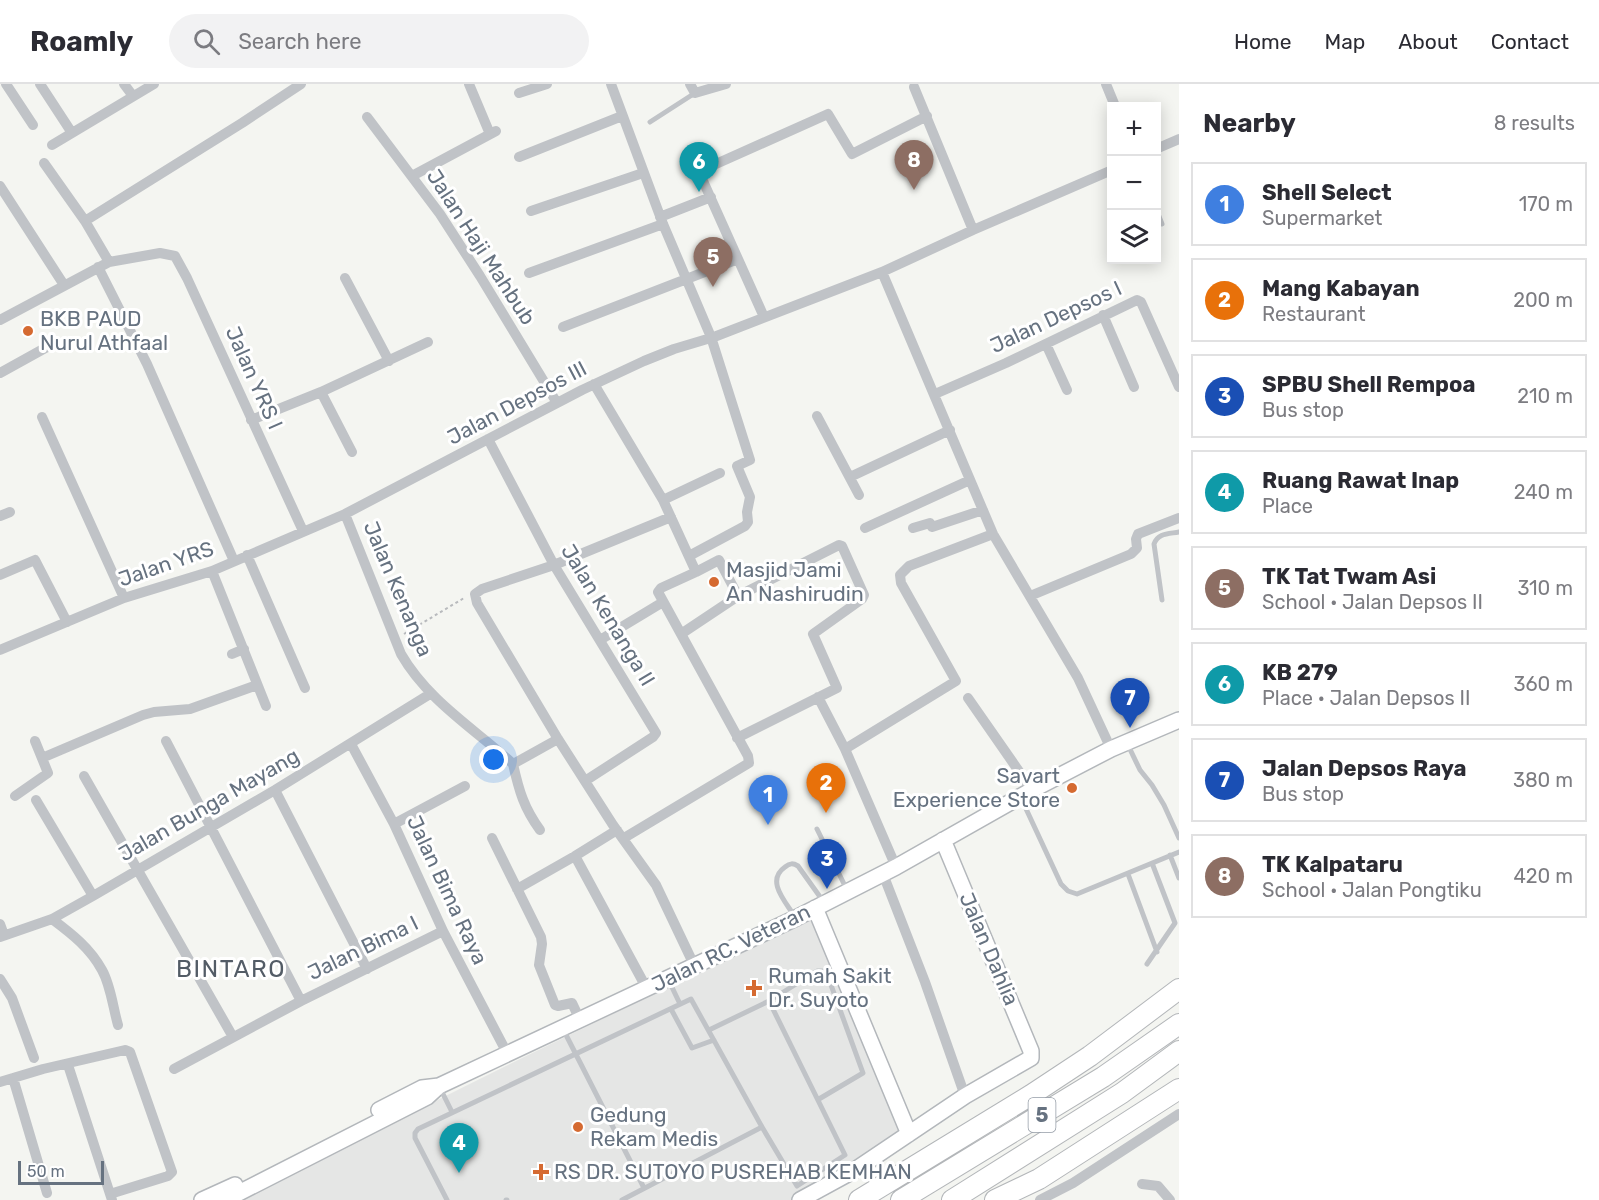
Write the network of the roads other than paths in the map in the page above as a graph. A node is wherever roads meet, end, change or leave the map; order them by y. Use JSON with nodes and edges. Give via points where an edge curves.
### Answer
{"nodes":[{"id":1,"x":6,"y":84,"type":"edge"},
{"id":2,"x":40,"y":84,"type":"edge"},
{"id":3,"x":124,"y":84,"type":"edge"},
{"id":4,"x":154,"y":84,"type":"edge"},
{"id":5,"x":301,"y":84,"type":"edge"},
{"id":6,"x":469,"y":84,"type":"edge"},
{"id":7,"x":547,"y":84,"type":"edge"},
{"id":8,"x":611,"y":84,"type":"edge"},
{"id":9,"x":726,"y":84,"type":"edge"},
{"id":10,"x":1106,"y":84,"type":"edge"},
{"id":11,"x":914,"y":87,"type":"dead end"},
{"id":12,"x":692,"y":88,"type":"edge"},
{"id":13,"x":519,"y":93,"type":"dead end"},
{"id":14,"x":134,"y":96,"type":"junction"},
{"id":15,"x":1113,"y":102,"type":"edge"},
{"id":16,"x":622,"y":116,"type":"junction"},
{"id":17,"x":927,"y":116,"type":"junction"},
{"id":18,"x":367,"y":117,"type":"dead end"},
{"id":19,"x":650,"y":122,"type":"dead end"},
{"id":20,"x":33,"y":125,"type":"dead end"},
{"id":21,"x":72,"y":133,"type":"junction"},
{"id":22,"x":1179,"y":139,"type":"edge"},
{"id":23,"x":52,"y":145,"type":"dead end"},
{"id":24,"x":1161,"y":147,"type":"edge"},
{"id":25,"x":519,"y":157,"type":"dead end"},
{"id":26,"x":44,"y":163,"type":"dead end"},
{"id":27,"x":644,"y":172,"type":"junction"},
{"id":28,"x":1107,"y":172,"type":"edge"},
{"id":29,"x":412,"y":176,"type":"junction"},
{"id":30,"x":0,"y":186,"type":"edge"},
{"id":31,"x":711,"y":197,"type":"junction"},
{"id":32,"x":1156,"y":210,"type":"edge"},
{"id":33,"x":531,"y":211,"type":"dead end"},
{"id":34,"x":84,"y":221,"type":"junction"},
{"id":35,"x":662,"y":221,"type":"junction"},
{"id":36,"x":1162,"y":224,"type":"dead end"},
{"id":37,"x":973,"y":230,"type":"junction"},
{"id":38,"x":738,"y":259,"type":"junction"},
{"id":39,"x":109,"y":262,"type":"junction"},
{"id":40,"x":98,"y":267,"type":"junction"},
{"id":41,"x":882,"y":272,"type":"junction"},
{"id":42,"x":529,"y":273,"type":"dead end"},
{"id":43,"x":345,"y":278,"type":"dead end"},
{"id":44,"x":685,"y":278,"type":"junction"},
{"id":45,"x":64,"y":285,"type":"junction"},
{"id":46,"x":1103,"y":315,"type":"junction"},
{"id":47,"x":764,"y":317,"type":"junction"},
{"id":48,"x":0,"y":320,"type":"edge"},
{"id":49,"x":563,"y":327,"type":"dead end"},
{"id":50,"x":709,"y":333,"type":"junction"},
{"id":51,"x":428,"y":342,"type":"dead end"},
{"id":52,"x":1046,"y":344,"type":"junction"},
{"id":53,"x":47,"y":347,"type":"dead end"},
{"id":54,"x":389,"y":361,"type":"junction"},
{"id":55,"x":0,"y":373,"type":"edge"},
{"id":56,"x":594,"y":384,"type":"junction"},
{"id":57,"x":1134,"y":387,"type":"dead end"},
{"id":58,"x":1179,"y":387,"type":"edge"},
{"id":59,"x":1067,"y":390,"type":"dead end"},
{"id":60,"x":321,"y":392,"type":"junction"},
{"id":61,"x":935,"y":394,"type":"junction"},
{"id":62,"x":557,"y":403,"type":"junction"},
{"id":63,"x":817,"y":416,"type":"dead end"},
{"id":64,"x":42,"y":417,"type":"dead end"},
{"id":65,"x":251,"y":420,"type":"junction"},
{"id":66,"x":950,"y":430,"type":"junction"},
{"id":67,"x":488,"y":439,"type":"junction"},
{"id":68,"x":352,"y":452,"type":"dead end"},
{"id":69,"x":720,"y":473,"type":"dead end"},
{"id":70,"x":850,"y":477,"type":"junction"},
{"id":71,"x":970,"y":480,"type":"junction"},
{"id":72,"x":860,"y":495,"type":"dead end"},
{"id":73,"x":663,"y":500,"type":"junction"},
{"id":74,"x":983,"y":510,"type":"junction"},
{"id":75,"x":345,"y":514,"type":"junction"},
{"id":76,"x":671,"y":517,"type":"junction"},
{"id":77,"x":1179,"y":518,"type":"edge"},
{"id":78,"x":865,"y":528,"type":"dead end"},
{"id":79,"x":913,"y":528,"type":"dead end"},
{"id":80,"x":303,"y":531,"type":"junction"},
{"id":81,"x":1179,"y":532,"type":"edge"},
{"id":82,"x":993,"y":534,"type":"junction"},
{"id":83,"x":247,"y":555,"type":"junction"},
{"id":84,"x":689,"y":556,"type":"junction"},
{"id":85,"x":234,"y":561,"type":"junction"},
{"id":86,"x":554,"y":565,"type":"junction"},
{"id":87,"x":212,"y":571,"type":"junction"},
{"id":88,"x":696,"y":572,"type":"junction"},
{"id":89,"x":0,"y":575,"type":"edge"},
{"id":90,"x":738,"y":596,"type":"junction"},
{"id":91,"x":1030,"y":596,"type":"junction"},
{"id":92,"x":124,"y":598,"type":"junction"},
{"id":93,"x":1162,"y":600,"type":"dead end"},
{"id":94,"x":663,"y":602,"type":"junction"},
{"id":95,"x":67,"y":622,"type":"junction"},
{"id":96,"x":681,"y":634,"type":"junction"},
{"id":97,"x":600,"y":640,"type":"junction"},
{"id":98,"x":244,"y":649,"type":"junction"},
{"id":99,"x":0,"y":650,"type":"edge"},
{"id":100,"x":232,"y":654,"type":"dead end"},
{"id":101,"x":257,"y":685,"type":"junction"},
{"id":102,"x":305,"y":688,"type":"dead end"},
{"id":103,"x":430,"y":694,"type":"junction"},
{"id":104,"x":818,"y":697,"type":"junction"},
{"id":105,"x":968,"y":698,"type":"dead end"},
{"id":106,"x":266,"y":706,"type":"dead end"},
{"id":107,"x":1179,"y":720,"type":"edge"},
{"id":108,"x":737,"y":738,"type":"junction"},
{"id":109,"x":558,"y":739,"type":"junction"},
{"id":110,"x":35,"y":741,"type":"dead end"},
{"id":111,"x":166,"y":741,"type":"dead end"},
{"id":112,"x":1126,"y":743,"type":"junction"},
{"id":113,"x":351,"y":744,"type":"junction"},
{"id":114,"x":845,"y":749,"type":"junction"},
{"id":115,"x":1111,"y":749,"type":"junction"},
{"id":116,"x":42,"y":758,"type":"junction"},
{"id":117,"x":513,"y":764,"type":"junction"},
{"id":118,"x":84,"y":776,"type":"dead end"},
{"id":119,"x":585,"y":781,"type":"junction"},
{"id":120,"x":465,"y":786,"type":"dead end"},
{"id":121,"x":275,"y":790,"type":"junction"},
{"id":122,"x":1026,"y":793,"type":"junction"},
{"id":123,"x":15,"y":796,"type":"dead end"},
{"id":124,"x":36,"y":800,"type":"dead end"},
{"id":125,"x":394,"y":824,"type":"junction"},
{"id":126,"x":211,"y":827,"type":"junction"},
{"id":127,"x":817,"y":830,"type":"dead end"},
{"id":128,"x":540,"y":831,"type":"dead end"},
{"id":129,"x":621,"y":834,"type":"junction"},
{"id":130,"x":492,"y":838,"type":"dead end"},
{"id":131,"x":1179,"y":838,"type":"edge"},
{"id":132,"x":943,"y":840,"type":"junction"},
{"id":133,"x":1179,"y":852,"type":"edge"},
{"id":134,"x":1170,"y":855,"type":"junction"},
{"id":135,"x":574,"y":856,"type":"junction"},
{"id":136,"x":1152,"y":863,"type":"junction"},
{"id":137,"x":138,"y":870,"type":"junction"},
{"id":138,"x":889,"y":870,"type":"junction"},
{"id":139,"x":1128,"y":874,"type":"junction"},
{"id":140,"x":1179,"y":878,"type":"edge"},
{"id":141,"x":517,"y":889,"type":"junction"},
{"id":142,"x":848,"y":892,"type":"junction"},
{"id":143,"x":93,"y":896,"type":"junction"},
{"id":144,"x":820,"y":906,"type":"junction"},
{"id":145,"x":1179,"y":917,"type":"edge"},
{"id":146,"x":796,"y":918,"type":"junction"},
{"id":147,"x":52,"y":919,"type":"junction"},
{"id":148,"x":1175,"y":923,"type":"junction"},
{"id":149,"x":0,"y":924,"type":"edge"},
{"id":150,"x":443,"y":931,"type":"junction"},
{"id":151,"x":2,"y":936,"type":"edge"},
{"id":152,"x":1157,"y":952,"type":"junction"},
{"id":153,"x":1148,"y":964,"type":"dead end"},
{"id":154,"x":695,"y":967,"type":"junction"},
{"id":155,"x":367,"y":969,"type":"junction"},
{"id":156,"x":0,"y":979,"type":"edge"},
{"id":157,"x":668,"y":979,"type":"junction"},
{"id":158,"x":647,"y":989,"type":"junction"},
{"id":159,"x":1179,"y":989,"type":"edge"},
{"id":160,"x":301,"y":1001,"type":"junction"},
{"id":161,"x":769,"y":1001,"type":"junction"},
{"id":162,"x":680,"y":1004,"type":"junction"},
{"id":163,"x":671,"y":1009,"type":"junction"},
{"id":164,"x":580,"y":1020,"type":"junction"},
{"id":165,"x":1179,"y":1024,"type":"edge"},
{"id":166,"x":118,"y":1025,"type":"dead end"},
{"id":167,"x":709,"y":1030,"type":"junction"},
{"id":168,"x":564,"y":1032,"type":"junction"},
{"id":169,"x":233,"y":1037,"type":"junction"},
{"id":170,"x":714,"y":1040,"type":"junction"},
{"id":171,"x":1179,"y":1051,"type":"edge"},
{"id":172,"x":507,"y":1053,"type":"junction"},
{"id":173,"x":575,"y":1054,"type":"junction"},
{"id":174,"x":34,"y":1058,"type":"dead end"},
{"id":175,"x":68,"y":1065,"type":"junction"},
{"id":176,"x":174,"y":1069,"type":"dead end"},
{"id":177,"x":13,"y":1078,"type":"junction"},
{"id":178,"x":0,"y":1082,"type":"edge"},
{"id":179,"x":439,"y":1086,"type":"junction"},
{"id":180,"x":1179,"y":1089,"type":"edge"},
{"id":181,"x":965,"y":1096,"type":"junction"},
{"id":182,"x":819,"y":1099,"type":"junction"},
{"id":183,"x":452,"y":1112,"type":"junction"},
{"id":184,"x":1179,"y":1114,"type":"edge"},
{"id":185,"x":762,"y":1127,"type":"junction"},
{"id":186,"x":909,"y":1134,"type":"junction"},
{"id":187,"x":1142,"y":1184,"type":"dead end"},
{"id":188,"x":644,"y":1188,"type":"junction"},
{"id":189,"x":47,"y":1194,"type":"dead end"},
{"id":190,"x":111,"y":1197,"type":"edge"},
{"id":191,"x":221,"y":1197,"type":"edge"},
{"id":192,"x":447,"y":1200,"type":"edge"},
{"id":193,"x":622,"y":1200,"type":"edge"},
{"id":194,"x":800,"y":1200,"type":"edge"},
{"id":195,"x":860,"y":1200,"type":"edge"},
{"id":196,"x":901,"y":1200,"type":"edge"},
{"id":197,"x":952,"y":1200,"type":"edge"},
{"id":198,"x":994,"y":1200,"type":"edge"},
{"id":199,"x":1040,"y":1200,"type":"edge"},
{"id":200,"x":1170,"y":1200,"type":"edge"}],
"edges":[{"from":1,"to":20,"type":"street"},
{"from":2,"to":21,"type":"street"},
{"from":3,"to":14,"type":"street"},
{"from":4,"to":14,"type":"street"},
{"from":5,"to":34,"type":"street"},
{"from":6,"to":29,"type":"street","via":[[493,132]]},
{"from":7,"to":13,"type":"street"},
{"from":8,"to":16,"type":"street"},
{"from":9,"to":12,"type":"street"},
{"from":10,"to":15,"type":"street"},
{"from":11,"to":17,"type":"street"},
{"from":12,"to":19,"type":"lane"},
{"from":14,"to":21,"type":"street"},
{"from":16,"to":25,"type":"street"},
{"from":16,"to":27,"type":"street"},
{"from":17,"to":31,"type":"street","via":[[852,154],[828,114],[703,170]]},
{"from":17,"to":37,"type":"street"},
{"from":18,"to":29,"type":"street","name":"Jalan Haji Mahbub"},
{"from":21,"to":23,"type":"street"},
{"from":22,"to":24,"type":"street"},
{"from":26,"to":34,"type":"street"},
{"from":27,"to":33,"type":"street"},
{"from":27,"to":35,"type":"street"},
{"from":28,"to":37,"type":"street","name":"Jalan Depsos III"},
{"from":29,"to":62,"type":"street","name":"Jalan Haji Mahbub","via":[[468,257]]},
{"from":30,"to":45,"type":"street"},
{"from":31,"to":35,"type":"street"},
{"from":31,"to":38,"type":"street"},
{"from":32,"to":36,"type":"lane"},
{"from":34,"to":39,"type":"street"},
{"from":35,"to":42,"type":"street"},
{"from":35,"to":44,"type":"street"},
{"from":37,"to":41,"type":"street","name":"Jalan Depsos III"},
{"from":38,"to":44,"type":"street"},
{"from":38,"to":47,"type":"street"},
{"from":39,"to":40,"type":"street"},
{"from":39,"to":65,"type":"street","name":"Jalan YRS I","via":[[160,253],[177,258]]},
{"from":40,"to":45,"type":"street"},
{"from":40,"to":85,"type":"street","via":[[147,364]]},
{"from":41,"to":47,"type":"street","name":"Jalan Depsos III"},
{"from":41,"to":61,"type":"street"},
{"from":43,"to":54,"type":"street"},
{"from":44,"to":49,"type":"street"},
{"from":44,"to":50,"type":"street"},
{"from":45,"to":48,"type":"street"},
{"from":46,"to":52,"type":"street","name":"Jalan Depsos I"},
{"from":46,"to":57,"type":"street"},
{"from":46,"to":58,"type":"street","name":"Jalan Depsos I","via":[[1139,300]]},
{"from":47,"to":50,"type":"street","name":"Jalan Depsos III"},
{"from":50,"to":56,"type":"street","name":"Jalan Depsos III"},
{"from":50,"to":84,"type":"street","via":[[750,460],[737,466],[750,502],[745,526]]},
{"from":51,"to":54,"type":"street"},
{"from":52,"to":59,"type":"street"},
{"from":52,"to":61,"type":"street","name":"Jalan Depsos I"},
{"from":53,"to":55,"type":"street"},
{"from":54,"to":60,"type":"street"},
{"from":56,"to":62,"type":"street","name":"Jalan Depsos III"},
{"from":56,"to":73,"type":"street"},
{"from":60,"to":65,"type":"street"},
{"from":60,"to":68,"type":"street"},
{"from":61,"to":66,"type":"street"},
{"from":62,"to":67,"type":"street","name":"Jalan Depsos III"},
{"from":63,"to":70,"type":"street"},
{"from":64,"to":92,"type":"street"},
{"from":65,"to":80,"type":"street","name":"Jalan YRS I"},
{"from":66,"to":70,"type":"street"},
{"from":66,"to":71,"type":"street"},
{"from":67,"to":75,"type":"street","name":"Jalan Depsos III"},
{"from":67,"to":86,"type":"street","name":"Jalan Kenanga II"},
{"from":69,"to":73,"type":"street"},
{"from":70,"to":72,"type":"street"},
{"from":71,"to":74,"type":"street"},
{"from":71,"to":78,"type":"street"},
{"from":73,"to":76,"type":"street"},
{"from":74,"to":79,"type":"street","via":[[932,527],[930,523]]},
{"from":74,"to":82,"type":"street"},
{"from":75,"to":80,"type":"street","name":"Jalan YRS"},
{"from":75,"to":103,"type":"street","name":"Jalan Kenanga","via":[[395,639],[410,669]]},
{"from":76,"to":84,"type":"street"},
{"from":76,"to":86,"type":"street"},
{"from":77,"to":91,"type":"street","via":[[1138,534],[1137,548],[1131,554]]},
{"from":80,"to":83,"type":"street","name":"Jalan YRS"},
{"from":81,"to":93,"type":"lane","via":[[1161,535],[1154,544]]},
{"from":82,"to":91,"type":"street"},
{"from":82,"to":114,"type":"street","via":[[909,566],[900,575],[956,681]]},
{"from":83,"to":85,"type":"street","name":"Jalan YRS"},
{"from":83,"to":102,"type":"street"},
{"from":84,"to":88,"type":"street"},
{"from":85,"to":87,"type":"street","name":"Jalan YRS"},
{"from":86,"to":97,"type":"street","name":"Jalan Kenanga II"},
{"from":86,"to":109,"type":"street","via":[[475,594]]},
{"from":87,"to":92,"type":"street","name":"Jalan YRS"},
{"from":87,"to":98,"type":"street"},
{"from":88,"to":90,"type":"street","via":[[719,560]]},
{"from":88,"to":94,"type":"street","via":[[660,590]]},
{"from":89,"to":95,"type":"street","via":[[35,560]]},
{"from":90,"to":96,"type":"street"},
{"from":90,"to":104,"type":"street","via":[[841,545],[864,595],[813,633],[837,687]]},
{"from":91,"to":115,"type":"street","via":[[1078,678]]},
{"from":92,"to":95,"type":"street","name":"Jalan YRS"},
{"from":94,"to":96,"type":"street"},
{"from":94,"to":97,"type":"street"},
{"from":95,"to":99,"type":"street","name":"Jalan YRS"},
{"from":96,"to":108,"type":"street"},
{"from":97,"to":119,"type":"street","name":"Jalan Kenanga II","via":[[656,734]]},
{"from":98,"to":100,"type":"street"},
{"from":98,"to":101,"type":"street"},
{"from":101,"to":106,"type":"street"},
{"from":101,"to":116,"type":"street","via":[[190,709],[142,715]]},
{"from":103,"to":113,"type":"street","name":"Jalan Bunga Mayang"},
{"from":103,"to":117,"type":"street","name":"Jalan Kenanga"},
{"from":104,"to":108,"type":"street"},
{"from":104,"to":114,"type":"street"},
{"from":105,"to":122,"type":"street"},
{"from":107,"to":112,"type":"main road","name":"Jalan RC. Veteran"},
{"from":108,"to":129,"type":"street","via":[[749,759],[747,766]]},
{"from":109,"to":117,"type":"street"},
{"from":109,"to":119,"type":"street"},
{"from":110,"to":116,"type":"street"},
{"from":111,"to":126,"type":"street"},
{"from":112,"to":115,"type":"main road","name":"Jalan RC. Veteran"},
{"from":112,"to":131,"type":"lane"},
{"from":113,"to":121,"type":"street","name":"Jalan Bunga Mayang"},
{"from":113,"to":125,"type":"street","name":"Jalan Bima Raya"},
{"from":114,"to":138,"type":"street"},
{"from":115,"to":122,"type":"main road","name":"Jalan RC. Veteran"},
{"from":116,"to":123,"type":"street","via":[[48,773]]},
{"from":117,"to":128,"type":"street","via":[[519,793]]},
{"from":118,"to":137,"type":"street"},
{"from":119,"to":129,"type":"street"},
{"from":120,"to":125,"type":"street"},
{"from":121,"to":126,"type":"street","name":"Jalan Bunga Mayang"},
{"from":121,"to":155,"type":"street"},
{"from":122,"to":132,"type":"main road","name":"Jalan RC. Veteran"},
{"from":122,"to":139,"type":"lane","via":[[1061,884],[1068,891],[1077,894]]},
{"from":124,"to":143,"type":"street"},
{"from":125,"to":150,"type":"street","name":"Jalan Bima Raya"},
{"from":126,"to":137,"type":"street","name":"Jalan Bunga Mayang"},
{"from":126,"to":160,"type":"street"},
{"from":127,"to":142,"type":"lane"},
{"from":129,"to":135,"type":"street"},
{"from":129,"to":154,"type":"street","via":[[656,885]]},
{"from":130,"to":141,"type":"street"},
{"from":132,"to":138,"type":"main road","name":"Jalan RC. Veteran"},
{"from":132,"to":181,"type":"main road","name":"Jalan Dahlia","via":[[1032,1051],[1031,1058]]},
{"from":133,"to":134,"type":"lane"},
{"from":134,"to":136,"type":"lane"},
{"from":134,"to":140,"type":"lane"},
{"from":135,"to":141,"type":"street"},
{"from":135,"to":158,"type":"street"},
{"from":136,"to":139,"type":"lane"},
{"from":136,"to":148,"type":"lane"},
{"from":137,"to":143,"type":"street","name":"Jalan Bunga Mayang"},
{"from":137,"to":169,"type":"street"},
{"from":138,"to":142,"type":"main road","name":"Jalan RC. Veteran"},
{"from":138,"to":181,"type":"street"},
{"from":139,"to":152,"type":"lane"},
{"from":141,"to":164,"type":"street","via":[[541,936],[539,965],[555,1005],[572,1003]]},
{"from":142,"to":144,"type":"main road","name":"Jalan RC. Veteran"},
{"from":143,"to":147,"type":"street","name":"Jalan Bunga Mayang"},
{"from":144,"to":146,"type":"main road","name":"Jalan RC. Veteran"},
{"from":144,"to":146,"type":"lane","via":[[798,866],[789,864],[776,879]]},
{"from":144,"to":186,"type":"main road"},
{"from":145,"to":148,"type":"lane"},
{"from":146,"to":154,"type":"main road","name":"Jalan RC. Veteran"},
{"from":147,"to":151,"type":"street","name":"Jalan Bunga Mayang"},
{"from":147,"to":166,"type":"street","via":[[78,938],[103,972]]},
{"from":148,"to":152,"type":"lane"},
{"from":149,"to":151,"type":"street"},
{"from":150,"to":155,"type":"street","name":"Jalan Bima I"},
{"from":150,"to":172,"type":"street","name":"Jalan Bima Raya"},
{"from":152,"to":153,"type":"lane"},
{"from":154,"to":157,"type":"main road","name":"Jalan RC. Veteran"},
{"from":155,"to":160,"type":"street","name":"Jalan Bima I"},
{"from":156,"to":174,"type":"street","via":[[12,998]]},
{"from":157,"to":158,"type":"main road","name":"Jalan RC. Veteran"},
{"from":157,"to":162,"type":"lane"},
{"from":158,"to":164,"type":"main road","name":"Jalan RC. Veteran"},
{"from":159,"to":195,"type":"highway","via":[[1090,1056]]},
{"from":160,"to":169,"type":"street","name":"Jalan Bima I"},
{"from":161,"to":167,"type":"lane"},
{"from":161,"to":182,"type":"lane"},
{"from":161,"to":182,"type":"lane","via":[[817,971],[827,974],[862,1074]]},
{"from":162,"to":163,"type":"lane"},
{"from":162,"to":167,"type":"lane","via":[[692,999]]},
{"from":163,"to":170,"type":"lane","via":[[692,1048]]},
{"from":163,"to":173,"type":"lane"},
{"from":164,"to":168,"type":"main road","name":"Jalan RC. Veteran"},
{"from":165,"to":196,"type":"highway","number":"5","via":[[1103,1077]]},
{"from":167,"to":170,"type":"lane"},
{"from":168,"to":172,"type":"main road","name":"Jalan RC. Veteran"},
{"from":168,"to":173,"type":"lane"},
{"from":169,"to":176,"type":"street","name":"Jalan Bima I"},
{"from":170,"to":185,"type":"lane"},
{"from":171,"to":197,"type":"highway","number":"5","via":[[1122,1093]]},
{"from":172,"to":179,"type":"main road","name":"Jalan RC. Veteran"},
{"from":173,"to":183,"type":"lane"},
{"from":173,"to":188,"type":"lane"},
{"from":175,"to":177,"type":"street"},
{"from":175,"to":190,"type":"street"},
{"from":175,"to":190,"type":"street","via":[[130,1052],[172,1169],[168,1176]]},
{"from":177,"to":178,"type":"street"},
{"from":177,"to":189,"type":"street"},
{"from":179,"to":183,"type":"lane"},
{"from":179,"to":191,"type":"main road","name":"Jalan RC. Veteran","via":[[422,1088]]},
{"from":180,"to":198,"type":"highway","via":[[1039,1179]]},
{"from":181,"to":186,"type":"main road"},
{"from":182,"to":185,"type":"lane","via":[[845,1155],[799,1186]]},
{"from":183,"to":192,"type":"lane","via":[[415,1133]]},
{"from":184,"to":199,"type":"street"},
{"from":185,"to":188,"type":"lane"},
{"from":186,"to":194,"type":"main road"},
{"from":187,"to":200,"type":"street","via":[[1158,1186]]},
{"from":188,"to":193,"type":"lane"}]}
